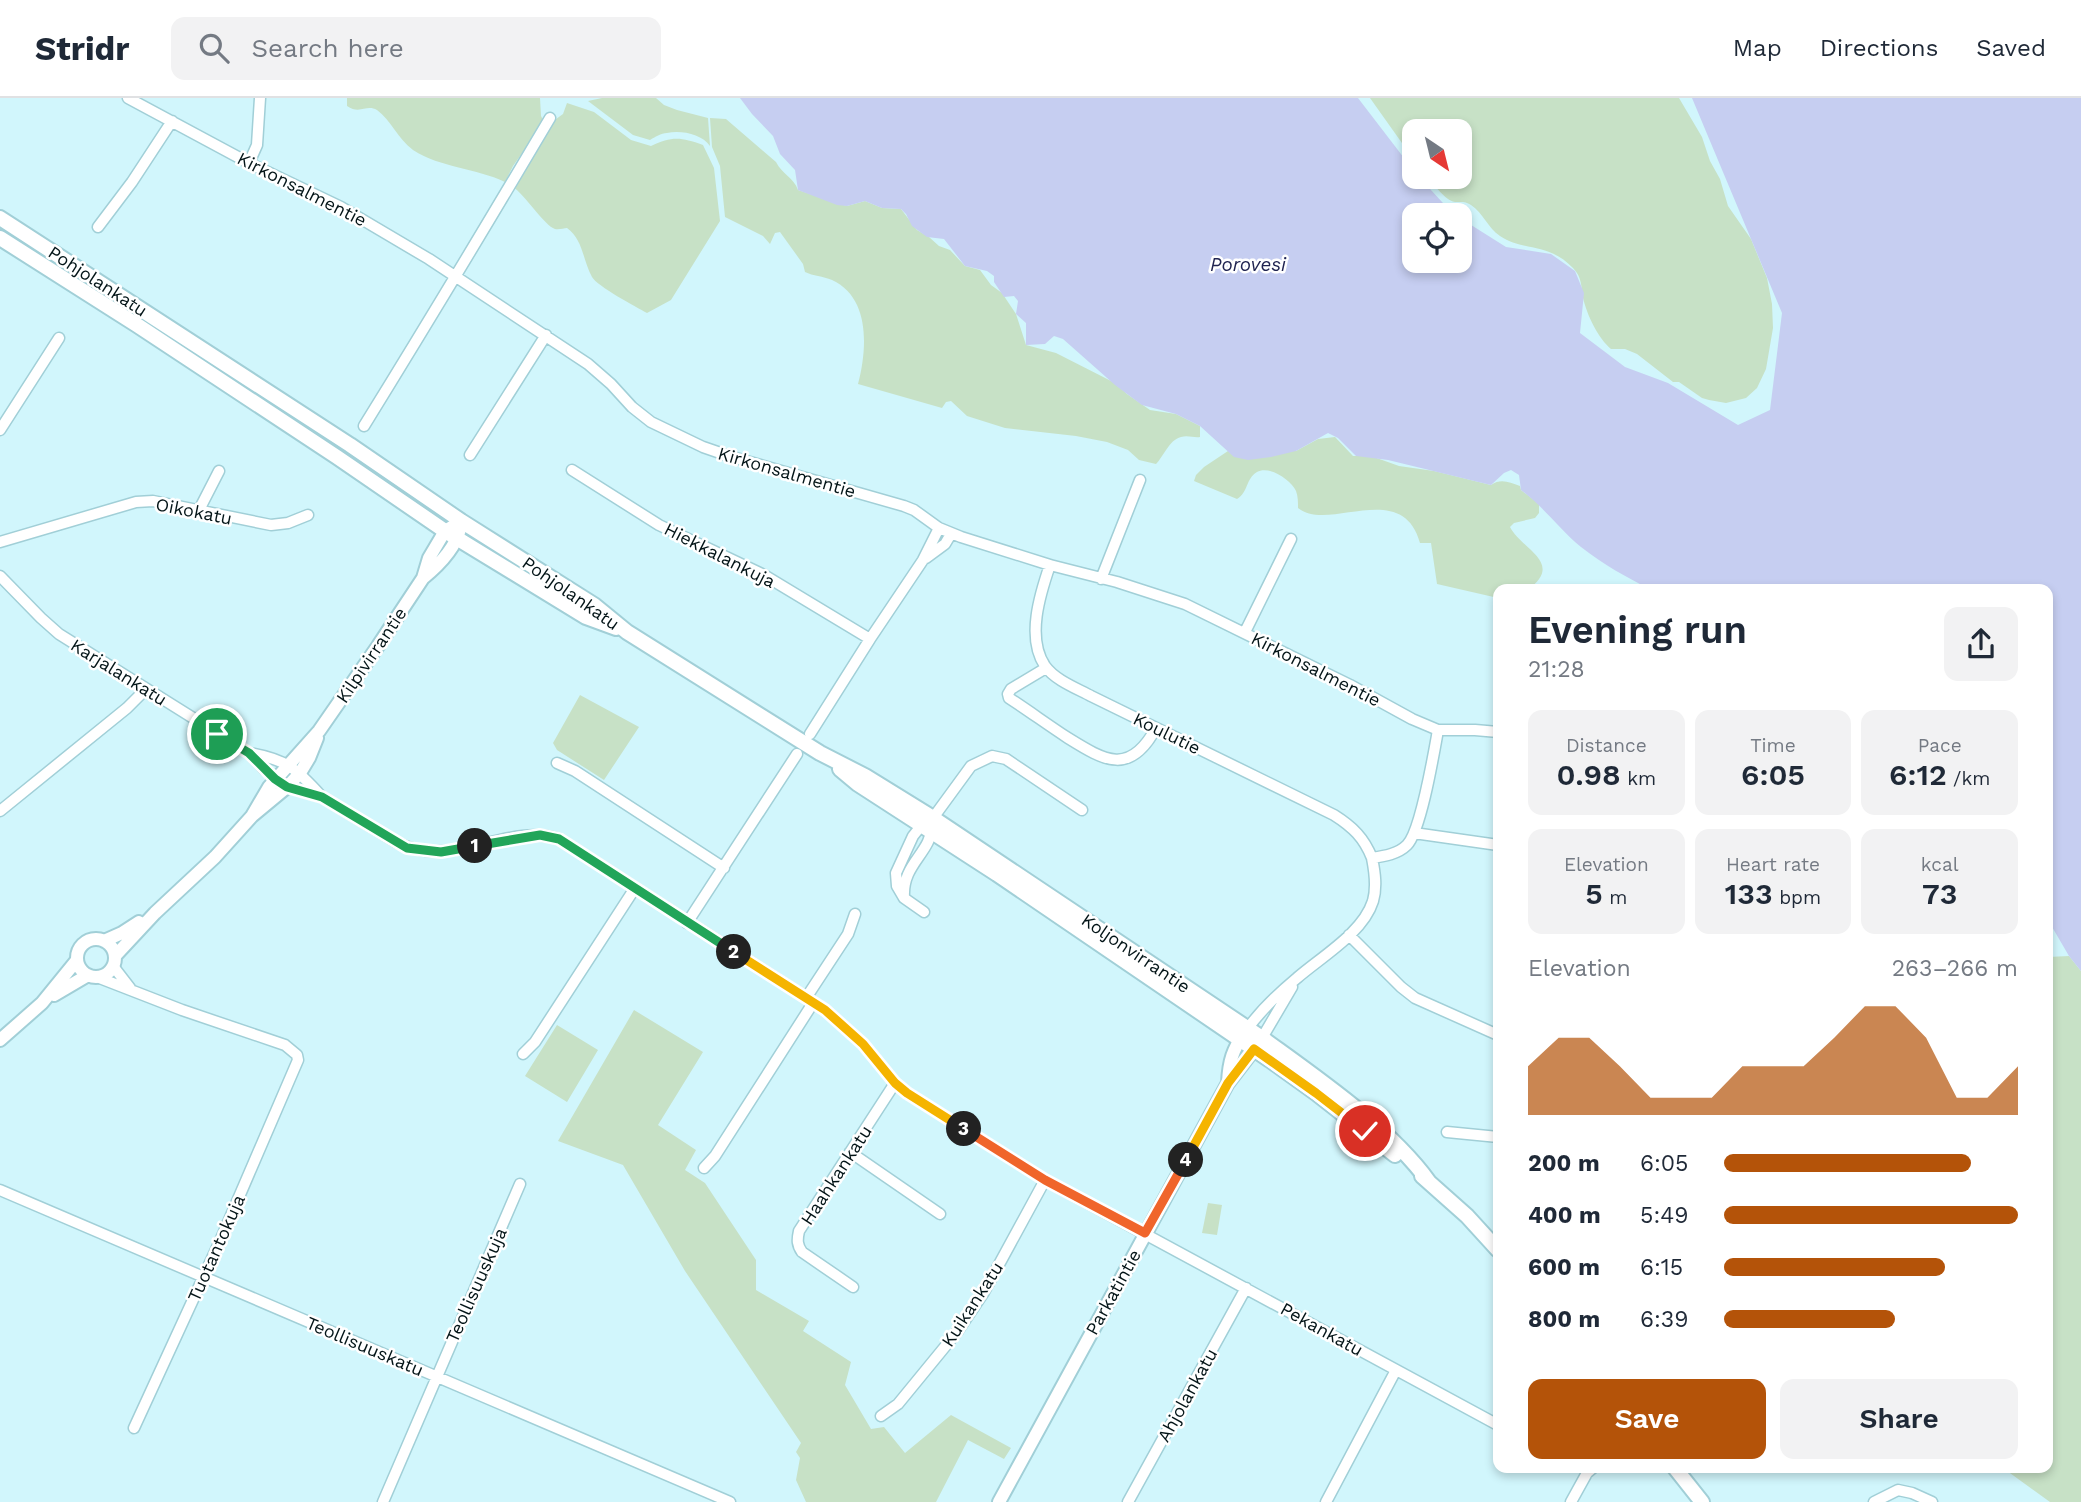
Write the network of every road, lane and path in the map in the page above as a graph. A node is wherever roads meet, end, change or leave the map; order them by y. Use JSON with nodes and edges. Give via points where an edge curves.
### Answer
{"nodes":[{"id":1,"x":128,"y":98,"type":"edge"},
{"id":2,"x":260,"y":98,"type":"edge"},
{"id":3,"x":550,"y":118,"type":"dead end"},
{"id":4,"x":172,"y":121,"type":"junction"},
{"id":5,"x":249,"y":163,"type":"junction"},
{"id":6,"x":0,"y":218,"type":"edge"},
{"id":7,"x":98,"y":228,"type":"dead end"},
{"id":8,"x":0,"y":238,"type":"edge"},
{"id":9,"x":456,"y":275,"type":"junction"},
{"id":10,"x":546,"y":335,"type":"junction"},
{"id":11,"x":60,"y":338,"type":"dead end"},
{"id":12,"x":364,"y":426,"type":"dead end"},
{"id":13,"x":0,"y":430,"type":"edge"},
{"id":14,"x":470,"y":455,"type":"dead end"},
{"id":15,"x":572,"y":470,"type":"dead end"},
{"id":16,"x":219,"y":471,"type":"dead end"},
{"id":17,"x":1140,"y":480,"type":"dead end"},
{"id":18,"x":199,"y":510,"type":"junction"},
{"id":19,"x":308,"y":515,"type":"dead end"},
{"id":20,"x":461,"y":521,"type":"junction"},
{"id":21,"x":939,"y":528,"type":"junction"},
{"id":22,"x":444,"y":531,"type":"junction"},
{"id":23,"x":951,"y":534,"type":"junction"},
{"id":24,"x":457,"y":539,"type":"junction"},
{"id":25,"x":1291,"y":539,"type":"dead end"},
{"id":26,"x":0,"y":542,"type":"edge"},
{"id":27,"x":923,"y":560,"type":"junction"},
{"id":28,"x":1050,"y":565,"type":"junction"},
{"id":29,"x":0,"y":576,"type":"edge"},
{"id":30,"x":423,"y":578,"type":"junction"},
{"id":31,"x":1101,"y":579,"type":"junction"},
{"id":32,"x":627,"y":632,"type":"junction"},
{"id":33,"x":1245,"y":632,"type":"junction"},
{"id":34,"x":870,"y":639,"type":"junction"},
{"id":35,"x":1046,"y":668,"type":"junction"},
{"id":36,"x":144,"y":687,"type":"junction"},
{"id":37,"x":1156,"y":728,"type":"junction"},
{"id":38,"x":1438,"y":730,"type":"junction"},
{"id":39,"x":319,"y":731,"type":"junction"},
{"id":40,"x":1493,"y":732,"type":"edge"},
{"id":41,"x":810,"y":734,"type":"dead end"},
{"id":42,"x":249,"y":753,"type":"junction"},
{"id":43,"x":820,"y":753,"type":"junction"},
{"id":44,"x":797,"y":754,"type":"dead end"},
{"id":45,"x":557,"y":763,"type":"dead end"},
{"id":46,"x":289,"y":765,"type":"junction"},
{"id":47,"x":300,"y":773,"type":"junction"},
{"id":48,"x":275,"y":779,"type":"junction"},
{"id":49,"x":287,"y":787,"type":"junction"},
{"id":50,"x":322,"y":797,"type":"junction"},
{"id":51,"x":1082,"y":810,"type":"dead end"},
{"id":52,"x":0,"y":811,"type":"edge"},
{"id":53,"x":252,"y":816,"type":"junction"},
{"id":54,"x":933,"y":818,"type":"junction"},
{"id":55,"x":926,"y":830,"type":"junction"},
{"id":56,"x":1414,"y":833,"type":"junction"},
{"id":57,"x":1493,"y":844,"type":"edge"},
{"id":58,"x":1372,"y":858,"type":"junction"},
{"id":59,"x":724,"y":868,"type":"junction"},
{"id":60,"x":635,"y":888,"type":"junction"},
{"id":61,"x":904,"y":898,"type":"junction"},
{"id":62,"x":924,"y":912,"type":"dead end"},
{"id":63,"x":155,"y":913,"type":"junction"},
{"id":64,"x":855,"y":914,"type":"dead end"},
{"id":65,"x":687,"y":923,"type":"junction"},
{"id":66,"x":1349,"y":935,"type":"junction"},
{"id":67,"x":104,"y":941,"type":"junction"},
{"id":68,"x":77,"y":960,"type":"junction"},
{"id":69,"x":114,"y":961,"type":"junction"},
{"id":70,"x":92,"y":976,"type":"junction"},
{"id":71,"x":1297,"y":978,"type":"junction"},
{"id":72,"x":132,"y":991,"type":"junction"},
{"id":73,"x":810,"y":1001,"type":"junction"},
{"id":74,"x":42,"y":1003,"type":"junction"},
{"id":75,"x":1493,"y":1033,"type":"edge"},
{"id":76,"x":1244,"y":1034,"type":"junction"},
{"id":77,"x":0,"y":1040,"type":"edge"},
{"id":78,"x":1258,"y":1043,"type":"junction"},
{"id":79,"x":523,"y":1054,"type":"dead end"},
{"id":80,"x":895,"y":1083,"type":"junction"},
{"id":81,"x":1228,"y":1083,"type":"junction"},
{"id":82,"x":1447,"y":1132,"type":"dead end"},
{"id":83,"x":1493,"y":1137,"type":"edge"},
{"id":84,"x":850,"y":1152,"type":"junction"},
{"id":85,"x":704,"y":1168,"type":"dead end"},
{"id":86,"x":1045,"y":1180,"type":"junction"},
{"id":87,"x":520,"y":1184,"type":"dead end"},
{"id":88,"x":0,"y":1190,"type":"edge"},
{"id":89,"x":940,"y":1214,"type":"dead end"},
{"id":90,"x":1145,"y":1233,"type":"junction"},
{"id":91,"x":1493,"y":1245,"type":"edge"},
{"id":92,"x":204,"y":1277,"type":"junction"},
{"id":93,"x":853,"y":1287,"type":"dead end"},
{"id":94,"x":1246,"y":1288,"type":"junction"},
{"id":95,"x":1396,"y":1370,"type":"junction"},
{"id":96,"x":436,"y":1377,"type":"junction"},
{"id":97,"x":881,"y":1416,"type":"dead end"},
{"id":98,"x":1493,"y":1422,"type":"edge"},
{"id":99,"x":134,"y":1428,"type":"dead end"},
{"id":100,"x":1585,"y":1473,"type":"edge"},
{"id":101,"x":1679,"y":1473,"type":"edge"},
{"id":102,"x":383,"y":1502,"type":"edge"},
{"id":103,"x":730,"y":1502,"type":"edge"},
{"id":104,"x":999,"y":1502,"type":"edge"},
{"id":105,"x":1128,"y":1502,"type":"edge"},
{"id":106,"x":1326,"y":1502,"type":"edge"},
{"id":107,"x":1571,"y":1502,"type":"edge"},
{"id":108,"x":1702,"y":1502,"type":"edge"},
{"id":109,"x":1874,"y":1502,"type":"edge"},
{"id":110,"x":1932,"y":1502,"type":"edge"}],
"edges":[{"from":1,"to":4,"type":"street","name":"Kirkonsalmentie"},
{"from":2,"to":5,"type":"street","via":[[257,145]]},
{"from":3,"to":9,"type":"street"},
{"from":4,"to":5,"type":"street","name":"Kirkonsalmentie"},
{"from":4,"to":7,"type":"street"},
{"from":5,"to":9,"type":"street","name":"Kirkonsalmentie","via":[[341,207]]},
{"from":6,"to":20,"type":"main road","name":"Pohjolankatu"},
{"from":8,"to":22,"type":"main road","name":"Pohjolankatu"},
{"from":9,"to":10,"type":"street","name":"Kirkonsalmentie"},
{"from":9,"to":12,"type":"street"},
{"from":10,"to":14,"type":"street"},
{"from":10,"to":21,"type":"street","name":"Kirkonsalmentie","via":[[598,372],[641,415],[667,431],[729,456],[904,506]]},
{"from":11,"to":13,"type":"street"},
{"from":15,"to":34,"type":"street","name":"Hiekkalankuja","via":[[659,525],[764,575]]},
{"from":16,"to":18,"type":"street"},
{"from":17,"to":31,"type":"street"},
{"from":18,"to":19,"type":"street","name":"Oikokatu","via":[[271,525]]},
{"from":18,"to":26,"type":"street","name":"Oikokatu","via":[[136,502]]},
{"from":20,"to":22,"type":"street"},
{"from":20,"to":24,"type":"street","name":"Kilpivirrantie"},
{"from":20,"to":32,"type":"main road","name":"Pohjolankatu","via":[[594,605]]},
{"from":21,"to":23,"type":"street","name":"Kirkonsalmentie"},
{"from":21,"to":27,"type":"street"},
{"from":22,"to":24,"type":"main road","name":"Pohjolankatu"},
{"from":22,"to":30,"type":"street","name":"Kilpivirrantie"},
{"from":23,"to":27,"type":"street"},
{"from":23,"to":28,"type":"street","name":"Kirkonsalmentie"},
{"from":24,"to":30,"type":"street","name":"Kilpivirrantie","via":[[439,565]]},
{"from":24,"to":32,"type":"main road","name":"Pohjolankatu","via":[[586,617]]},
{"from":25,"to":33,"type":"street"},
{"from":27,"to":34,"type":"street"},
{"from":28,"to":31,"type":"street","name":"Kirkonsalmentie"},
{"from":28,"to":35,"type":"street","via":[[1036,638]]},
{"from":29,"to":36,"type":"street","name":"Karjalankatu","via":[[59,634]]},
{"from":30,"to":39,"type":"street","name":"Kilpivirrantie"},
{"from":31,"to":33,"type":"street","name":"Kirkonsalmentie","via":[[1175,600]]},
{"from":32,"to":43,"type":"main road","name":"Koljonvirrantie"},
{"from":33,"to":38,"type":"street","name":"Kirkonsalmentie"},
{"from":34,"to":41,"type":"street"},
{"from":35,"to":37,"type":"street","name":"Koulutie","via":[[1067,684]]},
{"from":35,"to":37,"type":"street","via":[[1011,689],[1009,698],[1096,756],[1113,760],[1131,756],[1144,747]]},
{"from":36,"to":42,"type":"street","name":"Karjalankatu"},
{"from":36,"to":52,"type":"street","via":[[127,708]]},
{"from":37,"to":58,"type":"street","name":"Koulutie","via":[[1334,815],[1363,838]]},
{"from":38,"to":40,"type":"street","name":"Kirkonsalmentie"},
{"from":38,"to":56,"type":"street"},
{"from":39,"to":46,"type":"street","name":"Kilpivirrantie"},
{"from":39,"to":47,"type":"street","name":"Kilpivirrantie"},
{"from":42,"to":46,"type":"street","name":"Karjalankatu"},
{"from":42,"to":48,"type":"street","name":"Karjalankatu"},
{"from":43,"to":54,"type":"main road","name":"Koljonvirrantie"},
{"from":43,"to":55,"type":"main road","name":"Koljonvirrantie"},
{"from":44,"to":59,"type":"street"},
{"from":45,"to":59,"type":"street"},
{"from":46,"to":47,"type":"street","name":"Karjalankatu"},
{"from":46,"to":48,"type":"street","name":"Kilpivirrantie"},
{"from":47,"to":49,"type":"street","name":"Kilpivirrantie"},
{"from":47,"to":50,"type":"street","name":"Karjalankatu"},
{"from":48,"to":49,"type":"street","name":"Karjalankatu"},
{"from":48,"to":53,"type":"street","name":"Kilpivirrantie"},
{"from":49,"to":50,"type":"street","name":"Karjalankatu"},
{"from":49,"to":53,"type":"street","name":"Kilpivirrantie"},
{"from":50,"to":60,"type":"street","name":"Pekankatu","via":[[407,848],[441,852],[528,836],[559,839]]},
{"from":51,"to":54,"type":"street","via":[[1006,759],[992,756],[971,766]]},
{"from":53,"to":63,"type":"street","name":"Kilpivirrantie"},
{"from":54,"to":55,"type":"street"},
{"from":54,"to":76,"type":"main road","name":"Koljonvirrantie"},
{"from":55,"to":61,"type":"street","via":[[906,877]]},
{"from":55,"to":61,"type":"street","via":[[913,836],[896,873]]},
{"from":55,"to":76,"type":"main road","name":"Koljonvirrantie"},
{"from":56,"to":57,"type":"street"},
{"from":56,"to":58,"type":"street","via":[[1405,847]]},
{"from":58,"to":66,"type":"street","via":[[1373,901]]},
{"from":59,"to":65,"type":"street"},
{"from":60,"to":65,"type":"street","name":"Pekankatu"},
{"from":60,"to":79,"type":"street"},
{"from":61,"to":62,"type":"street"},
{"from":63,"to":67,"type":"street","name":"Kilpivirrantie"},
{"from":63,"to":69,"type":"street","name":"Kilpivirrantie"},
{"from":64,"to":73,"type":"street"},
{"from":65,"to":73,"type":"street","name":"Pekankatu"},
{"from":66,"to":71,"type":"street"},
{"from":66,"to":75,"type":"street","via":[[1415,998]]},
{"from":67,"to":68,"type":"street","via":[[85,943]]},
{"from":67,"to":69,"type":"street","via":[[111,947]]},
{"from":68,"to":70,"type":"street","via":[[80,969]]},
{"from":68,"to":74,"type":"street"},
{"from":69,"to":70,"type":"street","via":[[107,974]]},
{"from":69,"to":72,"type":"street"},
{"from":70,"to":72,"type":"street"},
{"from":70,"to":74,"type":"street","via":[[73,982]]},
{"from":71,"to":76,"type":"street"},
{"from":71,"to":78,"type":"street"},
{"from":72,"to":92,"type":"street","name":"Tuotantokuja","via":[[285,1045],[297,1055],[296,1068]]},
{"from":73,"to":80,"type":"street","name":"Pekankatu","via":[[863,1044]]},
{"from":73,"to":85,"type":"street"},
{"from":74,"to":77,"type":"street"},
{"from":76,"to":78,"type":"main road","name":"Koljonvirrantie"},
{"from":76,"to":81,"type":"street","name":"Parkatintie","via":[[1232,1054]]},
{"from":78,"to":81,"type":"street","name":"Parkatintie"},
{"from":78,"to":91,"type":"main road","name":"Koljonvirrantie","via":[[1310,1073],[1384,1134]]},
{"from":80,"to":84,"type":"street","name":"Haahkankatu"},
{"from":80,"to":86,"type":"street","name":"Pekankatu"},
{"from":81,"to":90,"type":"street","name":"Parkatintie"},
{"from":82,"to":83,"type":"street"},
{"from":84,"to":89,"type":"street"},
{"from":84,"to":93,"type":"street","name":"Haahkankatu","via":[[797,1239],[802,1252]]},
{"from":86,"to":90,"type":"street","name":"Pekankatu"},
{"from":86,"to":97,"type":"street","name":"Kuikankatu","via":[[957,1332],[898,1404]]},
{"from":87,"to":96,"type":"street","name":"Teollisuuskuja"},
{"from":88,"to":92,"type":"street","name":"Teollisuuskatu"},
{"from":90,"to":94,"type":"street","name":"Pekankatu"},
{"from":90,"to":104,"type":"street","name":"Parkatintie"},
{"from":92,"to":96,"type":"street","name":"Teollisuuskatu"},
{"from":92,"to":99,"type":"street","name":"Tuotantokuja"},
{"from":94,"to":95,"type":"street","name":"Pekankatu"},
{"from":94,"to":105,"type":"street","name":"Ahjolankatu"},
{"from":95,"to":98,"type":"street","name":"Pekankatu"},
{"from":95,"to":106,"type":"street"},
{"from":96,"to":102,"type":"street","name":"Teollisuuskuja"},
{"from":96,"to":103,"type":"street","name":"Teollisuuskatu"},
{"from":100,"to":107,"type":"street"},
{"from":101,"to":108,"type":"main road"},
{"from":109,"to":110,"type":"street","via":[[1898,1490]]}]}
